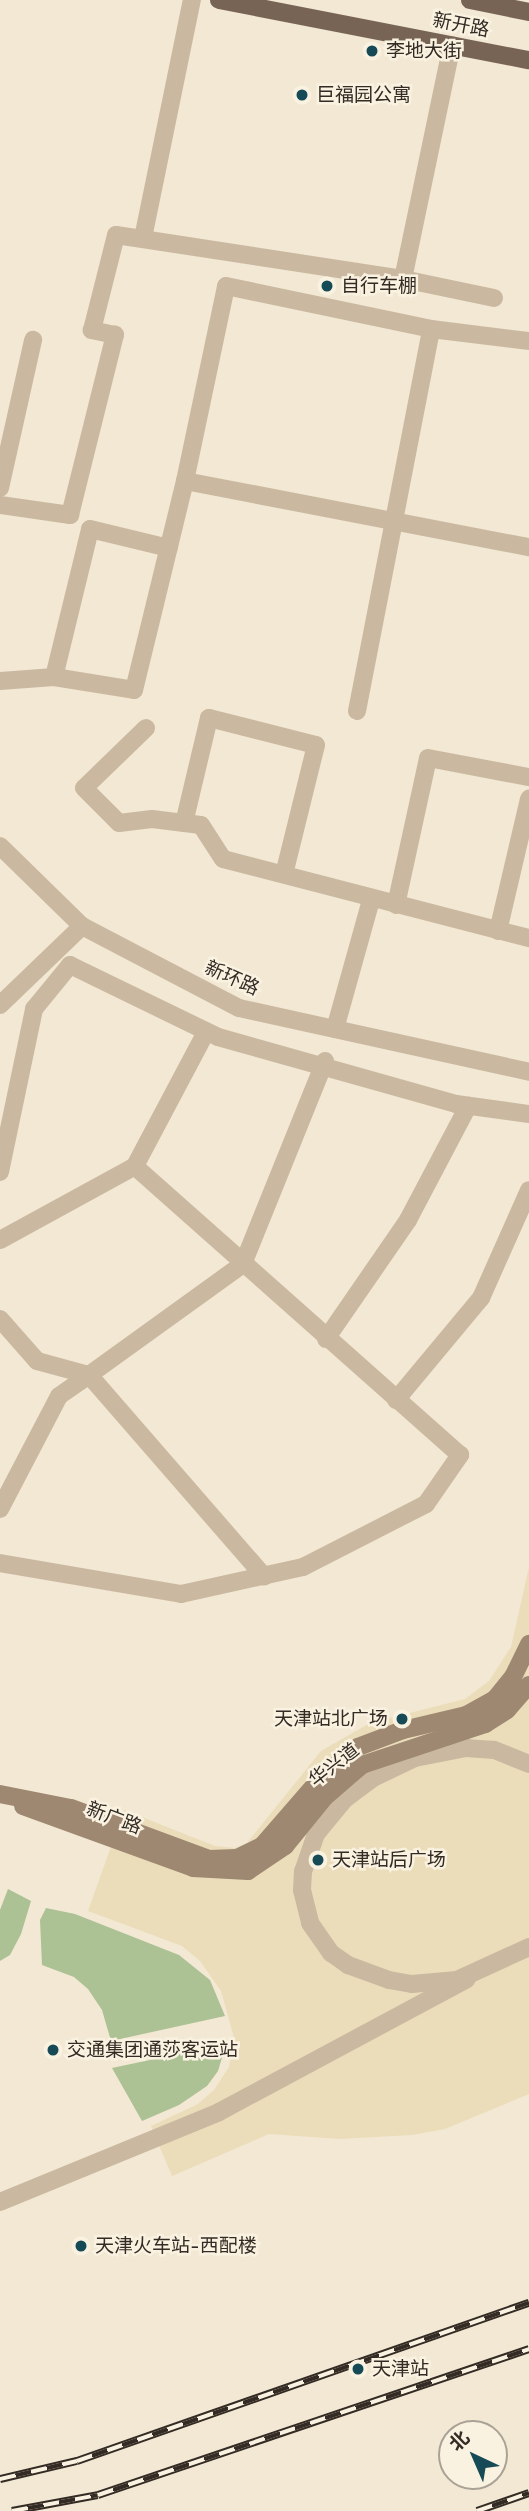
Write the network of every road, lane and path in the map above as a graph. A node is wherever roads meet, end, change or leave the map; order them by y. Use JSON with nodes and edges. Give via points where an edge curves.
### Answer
{"nodes":[{"id":1,"x":192,"y":0,"type":"edge"},
{"id":2,"x":219,"y":0,"type":"edge"},
{"id":3,"x":470,"y":0,"type":"edge"},
{"id":4,"x":529,"y":12,"type":"edge"},
{"id":5,"x":452,"y":44,"type":"junction"},
{"id":6,"x":529,"y":60,"type":"edge"},
{"id":7,"x":143,"y":238,"type":"junction"},
{"id":8,"x":403,"y":279,"type":"junction"},
{"id":9,"x":494,"y":298,"type":"dead end"},
{"id":10,"x":431,"y":329,"type":"junction"},
{"id":11,"x":33,"y":340,"type":"dead end"},
{"id":12,"x":529,"y":341,"type":"edge"},
{"id":13,"x":185,"y":481,"type":"junction"},
{"id":14,"x":0,"y":488,"type":"edge"},
{"id":15,"x":0,"y":505,"type":"edge"},
{"id":16,"x":396,"y":523,"type":"junction"},
{"id":17,"x":529,"y":547,"type":"edge"},
{"id":18,"x":169,"y":548,"type":"junction"},
{"id":19,"x":54,"y":677,"type":"junction"},
{"id":20,"x":0,"y":681,"type":"edge"},
{"id":21,"x":357,"y":711,"type":"dead end"},
{"id":22,"x":146,"y":728,"type":"dead end"},
{"id":23,"x":529,"y":777,"type":"edge"},
{"id":24,"x":529,"y":799,"type":"edge"},
{"id":25,"x":184,"y":823,"type":"junction"},
{"id":26,"x":0,"y":846,"type":"edge"},
{"id":27,"x":284,"y":874,"type":"junction"},
{"id":28,"x":371,"y":900,"type":"junction"},
{"id":29,"x":396,"y":905,"type":"junction"},
{"id":30,"x":82,"y":926,"type":"junction"},
{"id":31,"x":498,"y":931,"type":"junction"},
{"id":32,"x":529,"y":939,"type":"edge"},
{"id":33,"x":0,"y":1005,"type":"edge"},
{"id":34,"x":335,"y":1029,"type":"junction"},
{"id":35,"x":206,"y":1032,"type":"junction"},
{"id":36,"x":324,"y":1064,"type":"junction"},
{"id":37,"x":529,"y":1072,"type":"edge"},
{"id":38,"x":468,"y":1106,"type":"junction"},
{"id":39,"x":529,"y":1114,"type":"edge"},
{"id":40,"x":135,"y":1166,"type":"junction"},
{"id":41,"x":0,"y":1172,"type":"edge"},
{"id":42,"x":529,"y":1190,"type":"edge"},
{"id":43,"x":0,"y":1240,"type":"edge"},
{"id":44,"x":243,"y":1264,"type":"junction"},
{"id":45,"x":0,"y":1319,"type":"edge"},
{"id":46,"x":326,"y":1339,"type":"junction"},
{"id":47,"x":89,"y":1375,"type":"junction"},
{"id":48,"x":396,"y":1400,"type":"junction"},
{"id":49,"x":0,"y":1509,"type":"edge"},
{"id":50,"x":0,"y":1563,"type":"edge"},
{"id":51,"x":264,"y":1576,"type":"junction"},
{"id":52,"x":529,"y":1644,"type":"edge"},
{"id":53,"x":529,"y":1685,"type":"edge"},
{"id":54,"x":529,"y":1764,"type":"edge"},
{"id":55,"x":0,"y":1795,"type":"edge"},
{"id":56,"x":214,"y":1872,"type":"joint"},
{"id":57,"x":529,"y":1947,"type":"edge"},
{"id":58,"x":470,"y":1977,"type":"junction"},
{"id":59,"x":0,"y":2202,"type":"edge"}],
"edges":[{"from":1,"to":7,"type":"street"},
{"from":2,"to":5,"type":"main road","name":"新开路"},
{"from":3,"to":4,"type":"main road","name":"新开路"},
{"from":5,"to":6,"type":"main road","name":"新开路"},
{"from":5,"to":8,"type":"street"},
{"from":7,"to":8,"type":"street"},
{"from":7,"to":15,"type":"street","via":[[116,235],[92,330],[115,335],[70,515]]},
{"from":8,"to":9,"type":"street"},
{"from":10,"to":12,"type":"street"},
{"from":10,"to":13,"type":"street","via":[[226,286]]},
{"from":10,"to":16,"type":"street"},
{"from":11,"to":14,"type":"street"},
{"from":13,"to":16,"type":"street"},
{"from":13,"to":18,"type":"street"},
{"from":16,"to":17,"type":"street"},
{"from":16,"to":21,"type":"street"},
{"from":18,"to":19,"type":"street","via":[[134,690]]},
{"from":18,"to":19,"type":"street","via":[[90,529]]},
{"from":19,"to":20,"type":"street"},
{"from":22,"to":25,"type":"street","via":[[84,788],[119,823],[152,819]]},
{"from":23,"to":29,"type":"street","via":[[428,758]]},
{"from":24,"to":31,"type":"street"},
{"from":25,"to":27,"type":"street","via":[[201,825],[223,859]]},
{"from":25,"to":27,"type":"street","via":[[209,718],[316,745]]},
{"from":26,"to":30,"type":"street","name":"新环路"},
{"from":27,"to":28,"type":"street"},
{"from":28,"to":29,"type":"street"},
{"from":28,"to":34,"type":"street"},
{"from":29,"to":31,"type":"street"},
{"from":30,"to":33,"type":"street"},
{"from":30,"to":34,"type":"street","name":"新环路","via":[[239,1008]]},
{"from":31,"to":32,"type":"street"},
{"from":34,"to":37,"type":"street","name":"新环路"},
{"from":35,"to":36,"type":"street"},
{"from":35,"to":40,"type":"street"},
{"from":35,"to":41,"type":"street","via":[[70,965],[34,1009]]},
{"from":36,"to":38,"type":"street"},
{"from":36,"to":44,"type":"street"},
{"from":38,"to":39,"type":"street"},
{"from":38,"to":46,"type":"street","via":[[408,1220]]},
{"from":40,"to":43,"type":"street"},
{"from":40,"to":44,"type":"street"},
{"from":42,"to":48,"type":"street","via":[[481,1298]]},
{"from":44,"to":46,"type":"street"},
{"from":44,"to":47,"type":"street"},
{"from":45,"to":47,"type":"street","via":[[37,1361]]},
{"from":46,"to":48,"type":"street"},
{"from":47,"to":49,"type":"street","via":[[59,1396]]},
{"from":47,"to":51,"type":"street"},
{"from":48,"to":51,"type":"street","via":[[460,1455],[426,1504],[303,1567]]},
{"from":50,"to":51,"type":"street","via":[[181,1594]]},
{"from":52,"to":55,"type":"main road","via":[[513,1677],[495,1699],[466,1715],[403,1730],[358,1747],[321,1777],[262,1846],[237,1858],[209,1859],[71,1808]]},
{"from":53,"to":56,"type":"main road","name":"华兴道","via":[[507,1710],[485,1724],[362,1765],[325,1797],[285,1846],[248,1871]]},
{"from":54,"to":58,"type":"street","via":[[481,1748],[415,1758],[373,1778],[344,1800],[316,1834],[308,1853],[302,1889],[306,1909],[316,1934],[331,1953],[359,1970],[399,1982]]},
{"from":55,"to":56,"type":"main road","name":"新广路","via":[[145,1852]]},
{"from":57,"to":58,"type":"street"},
{"from":58,"to":59,"type":"street","via":[[219,2112]]}]}
